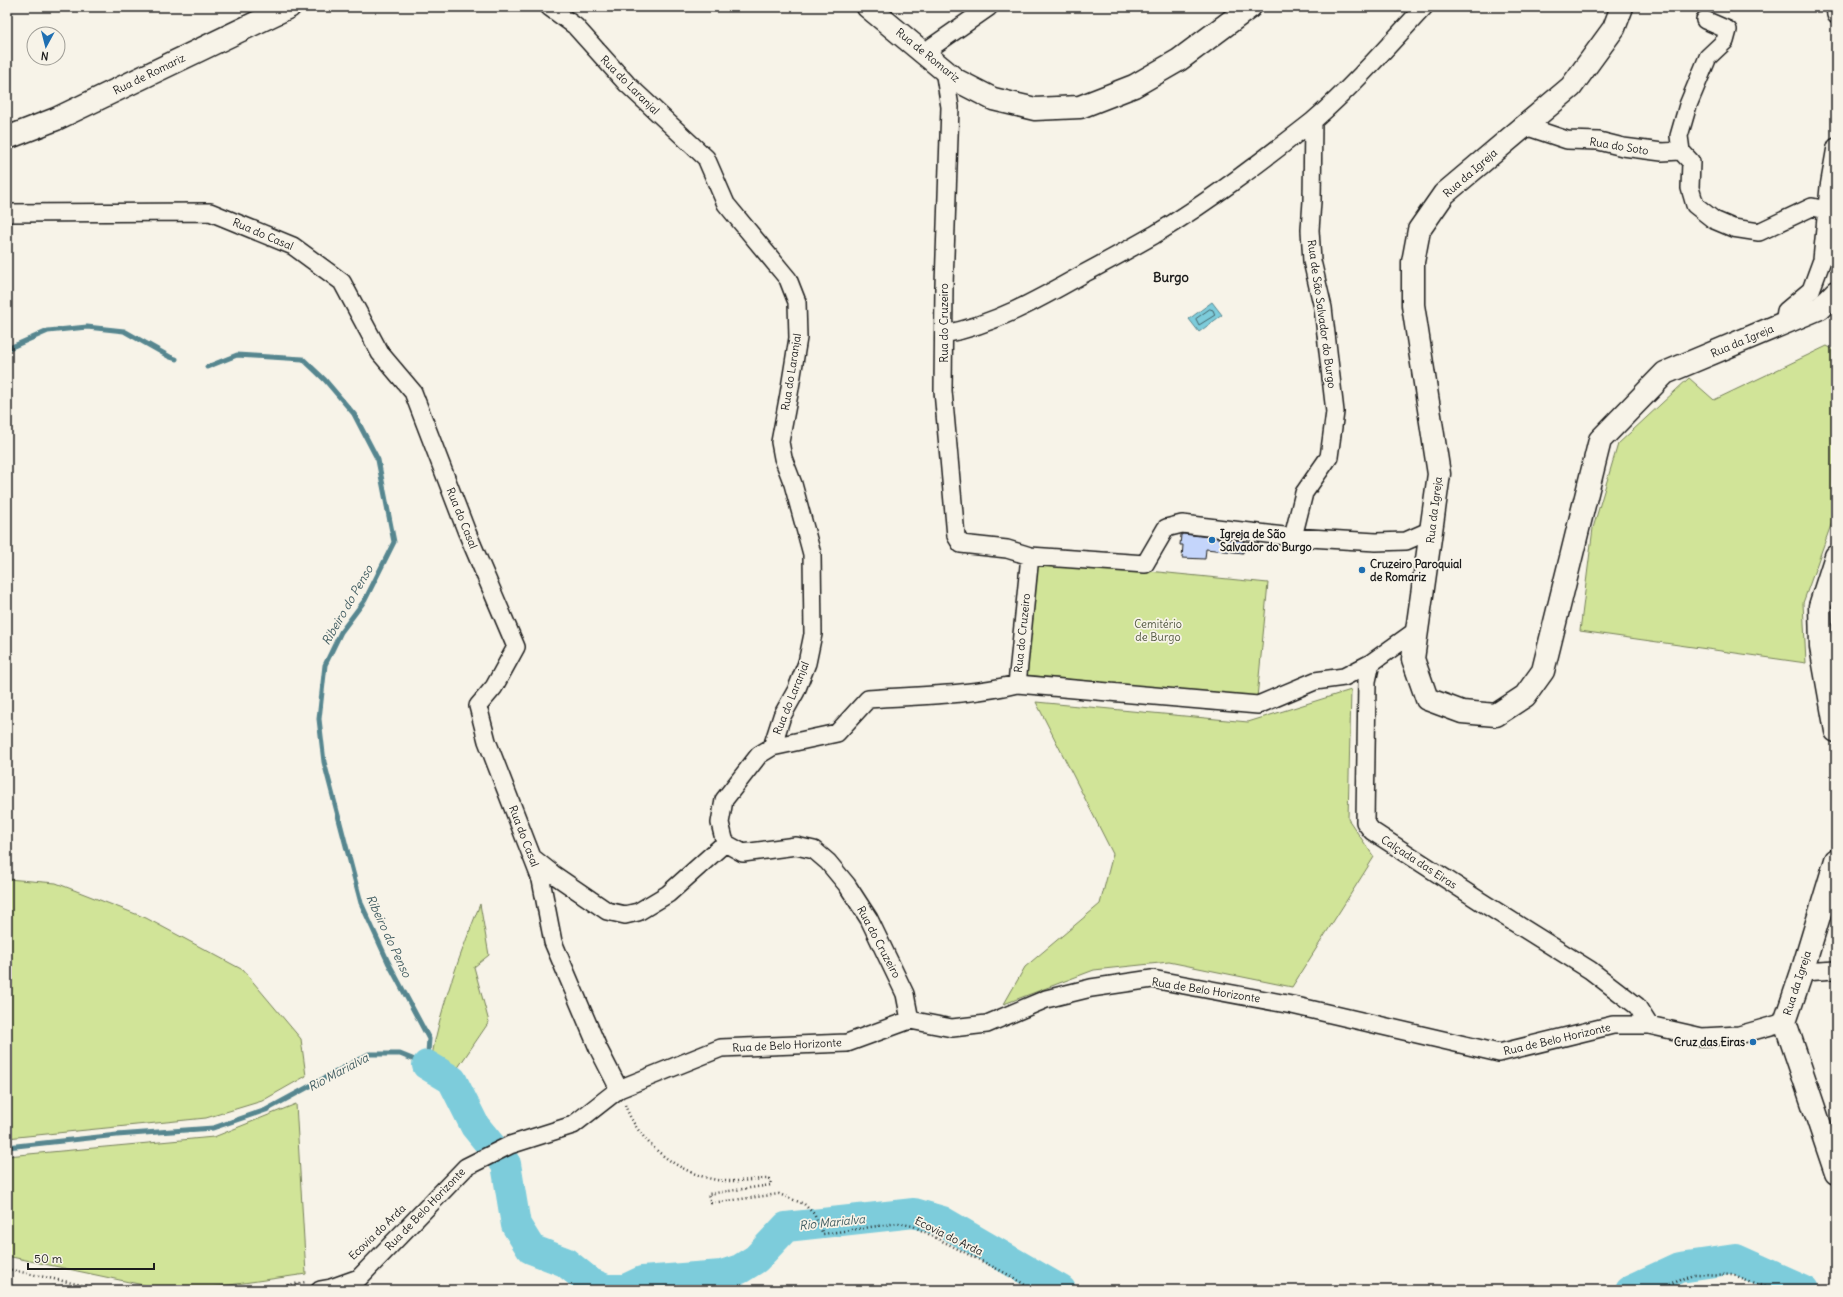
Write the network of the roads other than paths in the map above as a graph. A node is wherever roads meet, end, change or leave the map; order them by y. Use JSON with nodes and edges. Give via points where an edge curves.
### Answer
{"nodes":[{"id":1,"x":289,"y":7,"type":"edge"},
{"id":2,"x":549,"y":7,"type":"edge"},
{"id":3,"x":868,"y":7,"type":"edge"},
{"id":4,"x":988,"y":7,"type":"edge"},
{"id":5,"x":1250,"y":7,"type":"edge"},
{"id":6,"x":1424,"y":7,"type":"edge"},
{"id":7,"x":1622,"y":7,"type":"edge"},
{"id":8,"x":1835,"y":7,"type":"edge"},
{"id":9,"x":1836,"y":15,"type":"edge"},
{"id":10,"x":1705,"y":20,"type":"dead end"},
{"id":11,"x":923,"y":53,"type":"junction"},
{"id":12,"x":944,"y":70,"type":"junction"},
{"id":13,"x":1313,"y":121,"type":"junction"},
{"id":14,"x":1525,"y":126,"type":"junction"},
{"id":15,"x":7,"y":138,"type":"edge"},
{"id":16,"x":1836,"y":148,"type":"edge"},
{"id":17,"x":1681,"y":151,"type":"junction"},
{"id":18,"x":1826,"y":210,"type":"junction"},
{"id":19,"x":7,"y":213,"type":"edge"},
{"id":20,"x":1836,"y":292,"type":"edge"},
{"id":21,"x":1784,"y":323,"type":"junction"},
{"id":22,"x":944,"y":334,"type":"junction"},
{"id":23,"x":1431,"y":530,"type":"junction"},
{"id":24,"x":1293,"y":537,"type":"junction"},
{"id":25,"x":1030,"y":556,"type":"junction"},
{"id":26,"x":1836,"y":556,"type":"edge"},
{"id":27,"x":1417,"y":630,"type":"junction"},
{"id":28,"x":1371,"y":664,"type":"junction"},
{"id":29,"x":1017,"y":684,"type":"junction"},
{"id":30,"x":1836,"y":731,"type":"edge"},
{"id":31,"x":772,"y":747,"type":"junction"},
{"id":32,"x":725,"y":843,"type":"junction"},
{"id":33,"x":533,"y":858,"type":"junction"},
{"id":34,"x":1836,"y":860,"type":"edge"},
{"id":35,"x":1836,"y":970,"type":"edge"},
{"id":36,"x":1802,"y":972,"type":"junction"},
{"id":37,"x":910,"y":1020,"type":"junction"},
{"id":38,"x":1784,"y":1022,"type":"junction"},
{"id":39,"x":1649,"y":1025,"type":"junction"},
{"id":40,"x":619,"y":1089,"type":"junction"},
{"id":41,"x":1836,"y":1173,"type":"edge"},
{"id":42,"x":317,"y":1285,"type":"edge"}],
"edges":[{"from":1,"to":15,"type":"street","name":"Rua de Romariz","via":[[56,119]]},
{"from":2,"to":31,"type":"street","name":"Rua do Laranjal","via":[[575,26],[627,84],[706,158],[726,204],[788,279],[797,302],[798,338],[780,442],[812,554],[813,634],[807,663],[796,692],[782,716]]},
{"from":3,"to":11,"type":"street","name":"Rua de Romariz"},
{"from":4,"to":11,"type":"street"},
{"from":5,"to":12,"type":"street","name":"Rua de Romariz","via":[[1179,60],[1134,86],[1080,107],[1034,109],[993,99],[956,80]]},
{"from":6,"to":13,"type":"street"},
{"from":7,"to":14,"type":"street","name":"Rua da Igreja","via":[[1614,28],[1571,87]]},
{"from":8,"to":9,"type":"street"},
{"from":10,"to":17,"type":"street","via":[[1728,30],[1725,41],[1708,57],[1688,105],[1679,136]]},
{"from":11,"to":12,"type":"street","name":"Rua de Romariz"},
{"from":12,"to":22,"type":"street","name":"Rua do Cruzeiro","via":[[950,107]]},
{"from":13,"to":22,"type":"street","via":[[1204,202],[1154,234],[1058,288],[1003,315],[965,330]]},
{"from":13,"to":24,"type":"street","name":"Rua de São Salvador do Burgo","via":[[1310,230],[1312,261],[1323,308],[1335,412],[1329,457],[1304,494]]},
{"from":14,"to":17,"type":"street","name":"Rua do Soto","via":[[1567,140],[1599,140],[1623,147],[1662,152]]},
{"from":14,"to":23,"type":"street","name":"Rua da Igreja","via":[[1444,194],[1419,230],[1413,262],[1413,305],[1439,474]]},
{"from":16,"to":18,"type":"street"},
{"from":17,"to":18,"type":"street","via":[[1691,162],[1690,188],[1695,205],[1714,220],[1732,228],[1759,232],[1812,207]]},
{"from":18,"to":21,"type":"street","via":[[1822,260],[1811,290],[1786,311]]},
{"from":19,"to":33,"type":"street","name":"Rua do Casal","via":[[210,212],[293,246],[342,282],[380,353],[413,392],[466,530],[516,647],[494,687],[478,706],[488,741]]},
{"from":20,"to":21,"type":"street","name":"Rua da Igreja","via":[[1820,308]]},
{"from":21,"to":27,"type":"street","name":"Rua da Igreja","via":[[1665,373],[1600,440],[1543,671],[1525,696],[1496,715],[1462,712],[1427,698],[1413,659]]},
{"from":22,"to":25,"type":"street","name":"Rua do Cruzeiro","via":[[943,391],[956,536],[961,544],[1008,549]]},
{"from":23,"to":24,"type":"street","via":[[1406,541],[1376,542]]},
{"from":23,"to":27,"type":"street","name":"Rua da Igreja"},
{"from":24,"to":25,"type":"street","via":[[1182,524],[1166,528],[1145,564]]},
{"from":25,"to":29,"type":"street","name":"Rua do Cruzeiro"},
{"from":26,"to":30,"type":"street","via":[[1820,606],[1821,647]]},
{"from":27,"to":28,"type":"street"},
{"from":28,"to":29,"type":"street","via":[[1344,676],[1315,681],[1258,705]]},
{"from":28,"to":39,"type":"street","name":"Calçada das Eiras","via":[[1368,680],[1365,822],[1379,836],[1590,970],[1637,1006]]},
{"from":29,"to":31,"type":"street","name":"Rua do Cruzeiro","via":[[990,691],[868,699],[837,733]]},
{"from":31,"to":32,"type":"street","name":"Rua do Cruzeiro","via":[[759,755],[724,800],[720,823]]},
{"from":32,"to":33,"type":"street","via":[[668,894],[638,912],[625,915],[607,911]]},
{"from":32,"to":37,"type":"street","name":"Rua do Cruzeiro","via":[[743,853],[796,846],[814,850],[828,862],[869,919],[905,994]]},
{"from":33,"to":40,"type":"street","name":"Rua do Casal","via":[[542,880],[553,942],[598,1048]]},
{"from":34,"to":36,"type":"street","name":"Rua da Igreja"},
{"from":35,"to":36,"type":"street"},
{"from":36,"to":38,"type":"street","name":"Rua da Igreja"},
{"from":37,"to":39,"type":"street","name":"Rua de Belo Horizonte","via":[[952,1028],[987,1024],[1046,999],[1090,988],[1152,979],[1292,1005],[1499,1053],[1613,1025]]},
{"from":37,"to":40,"type":"street","name":"Rua de Belo Horizonte","via":[[847,1043],[721,1048]]},
{"from":38,"to":39,"type":"street","name":"Rua de Belo Horizonte","via":[[1739,1034],[1702,1037]]},
{"from":38,"to":41,"type":"street","name":"Rua da Igreja"},
{"from":40,"to":42,"type":"street","name":"Rua de Belo Horizonte","via":[[573,1125],[510,1145],[466,1167],[359,1278],[331,1288]]}]}
